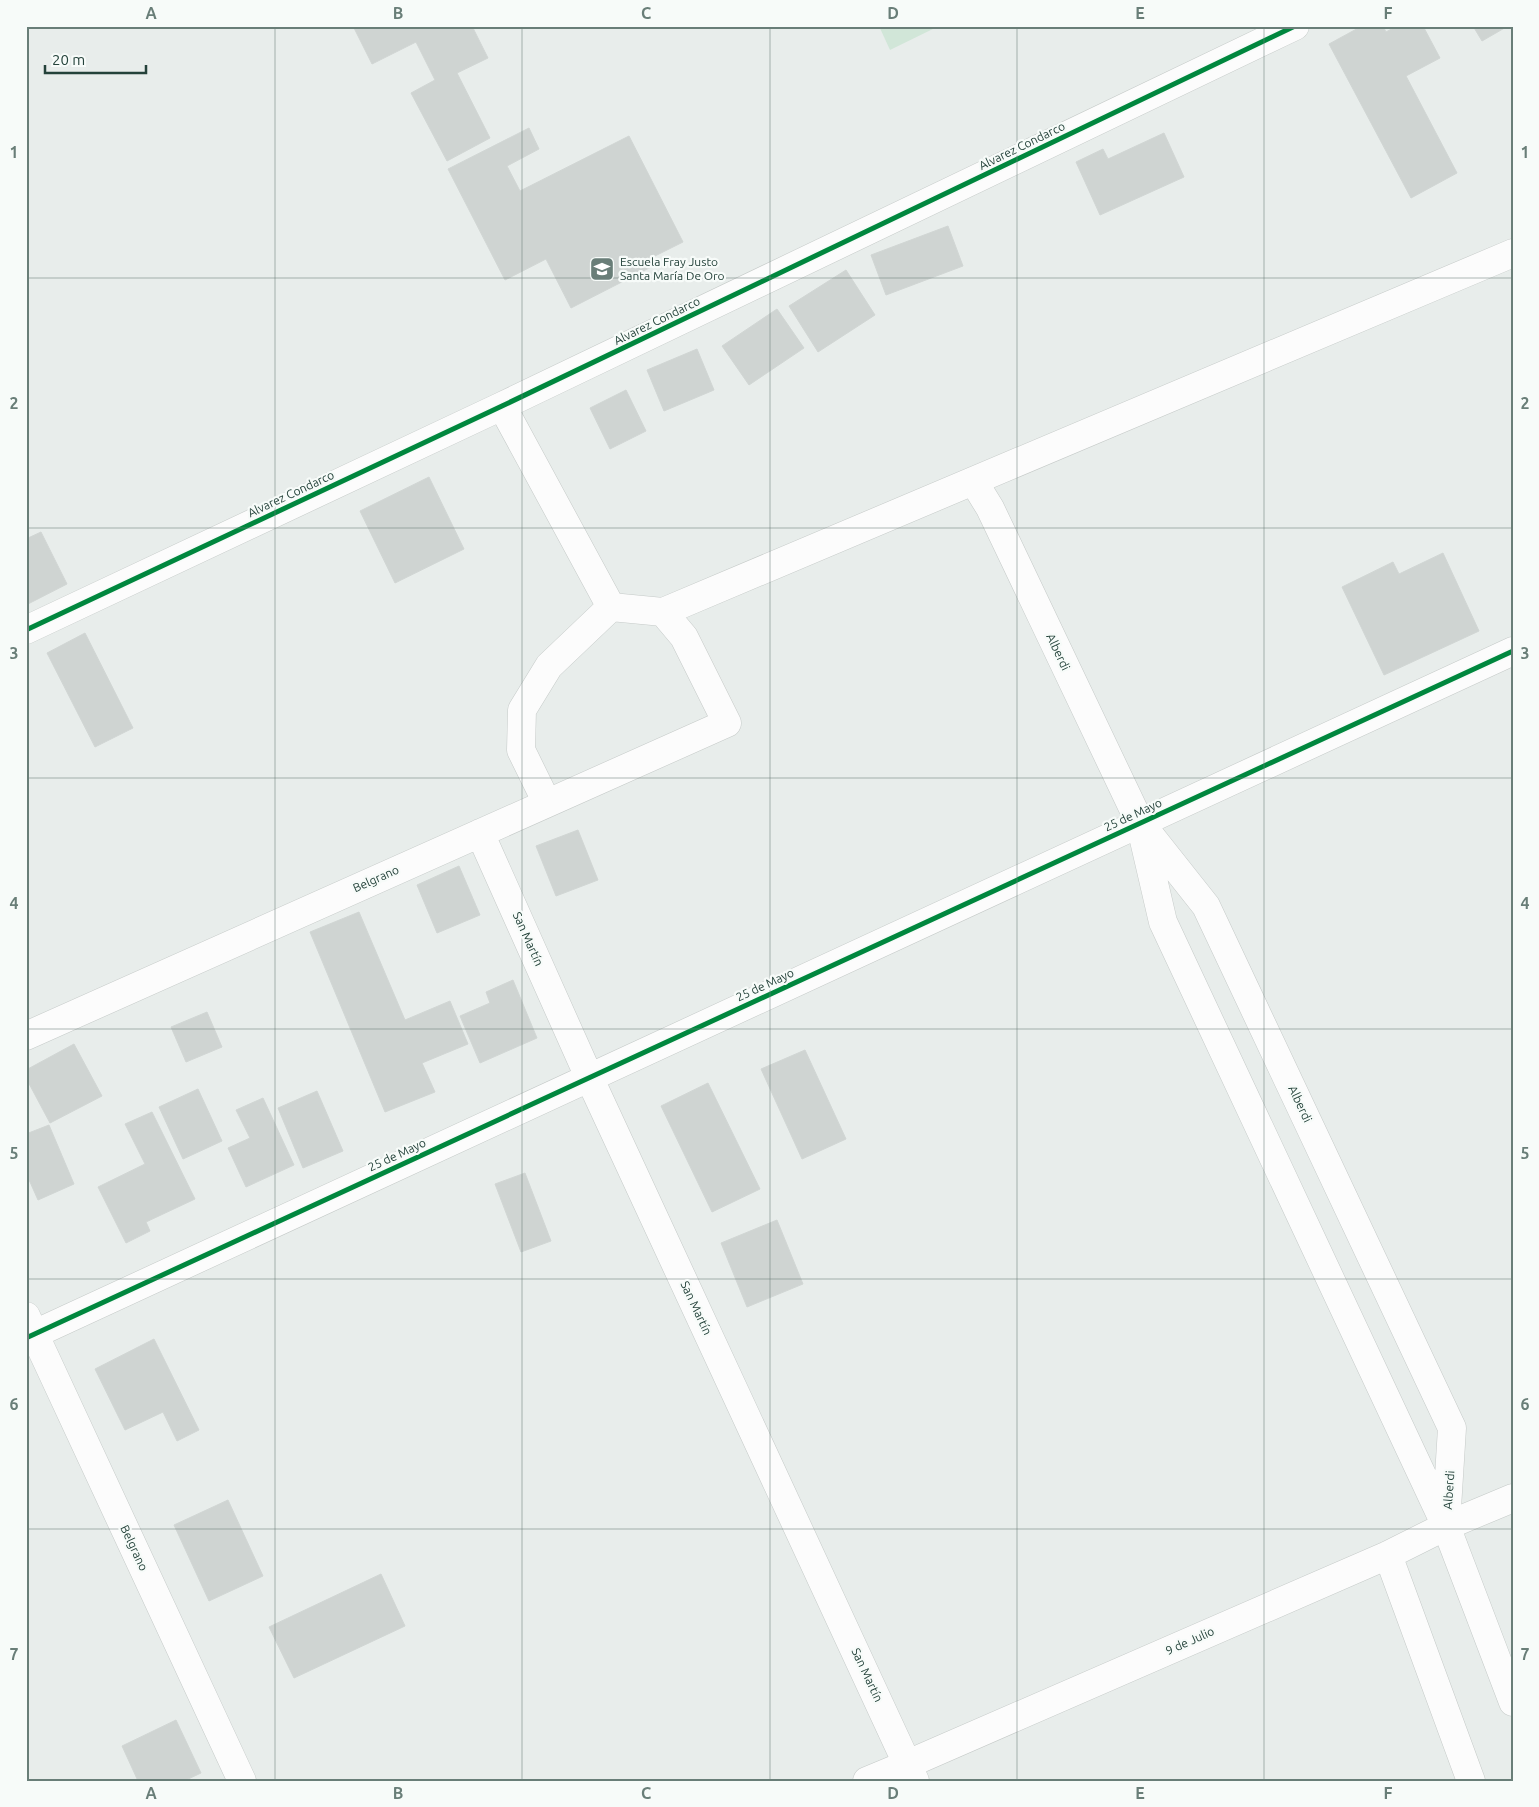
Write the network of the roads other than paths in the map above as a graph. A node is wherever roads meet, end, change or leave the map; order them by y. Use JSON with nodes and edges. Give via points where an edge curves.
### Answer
{"nodes":[{"id":1,"x":1294,"y":26,"type":"edge"},
{"id":2,"x":1513,"y":253,"type":"edge"},
{"id":3,"x":502,"y":406,"type":"junction"},
{"id":4,"x":974,"y":482,"type":"junction"},
{"id":5,"x":611,"y":607,"type":"junction"},
{"id":6,"x":663,"y":612,"type":"junction"},
{"id":7,"x":26,"y":630,"type":"edge"},
{"id":8,"x":1513,"y":651,"type":"edge"},
{"id":9,"x":547,"y":803,"type":"junction"},
{"id":10,"x":1140,"y":823,"type":"junction"},
{"id":11,"x":480,"y":833,"type":"junction"},
{"id":12,"x":26,"y":1036,"type":"edge"},
{"id":13,"x":589,"y":1077,"type":"junction"},
{"id":14,"x":29,"y":1329,"type":"edge"},
{"id":15,"x":1513,"y":1498,"type":"edge"},
{"id":16,"x":1446,"y":1526,"type":"junction"},
{"id":17,"x":1388,"y":1556,"type":"junction"},
{"id":18,"x":1513,"y":1702,"type":"edge"},
{"id":19,"x":912,"y":1772,"type":"edge"},
{"id":20,"x":242,"y":1781,"type":"edge"},
{"id":21,"x":867,"y":1781,"type":"edge"},
{"id":22,"x":1471,"y":1781,"type":"edge"}],
"edges":[{"from":1,"to":3,"type":"street","name":"Alvarez Condarco"},
{"from":2,"to":4,"type":"street"},
{"from":3,"to":5,"type":"street"},
{"from":3,"to":7,"type":"street","name":"Alvarez Condarco"},
{"from":4,"to":6,"type":"street"},
{"from":4,"to":10,"type":"street","name":"Alberdi","via":[[990,508]]},
{"from":5,"to":6,"type":"street"},
{"from":5,"to":9,"type":"street","via":[[549,666],[522,710],[521,750]]},
{"from":6,"to":9,"type":"street","name":"Belgrano","via":[[684,637],[726,723]]},
{"from":8,"to":10,"type":"street","name":"25 de Mayo"},
{"from":9,"to":11,"type":"street","name":"Belgrano"},
{"from":10,"to":13,"type":"street","name":"25 de Mayo"},
{"from":10,"to":16,"type":"street","name":"Alberdi","via":[[1163,922]]},
{"from":10,"to":16,"type":"street","name":"Alberdi","via":[[1206,906],[1452,1428]]},
{"from":11,"to":12,"type":"street","name":"Belgrano"},
{"from":11,"to":13,"type":"street","name":"San Martín"},
{"from":13,"to":14,"type":"street","name":"25 de Mayo"},
{"from":13,"to":19,"type":"street","name":"San Martín"},
{"from":14,"to":20,"type":"street","name":"Belgrano"},
{"from":15,"to":16,"type":"street","name":"9 de Julio"},
{"from":16,"to":17,"type":"street","name":"9 de Julio"},
{"from":16,"to":18,"type":"street"},
{"from":17,"to":19,"type":"street","name":"9 de Julio"},
{"from":17,"to":22,"type":"street"},
{"from":19,"to":21,"type":"street","name":"9 de Julio"}]}
